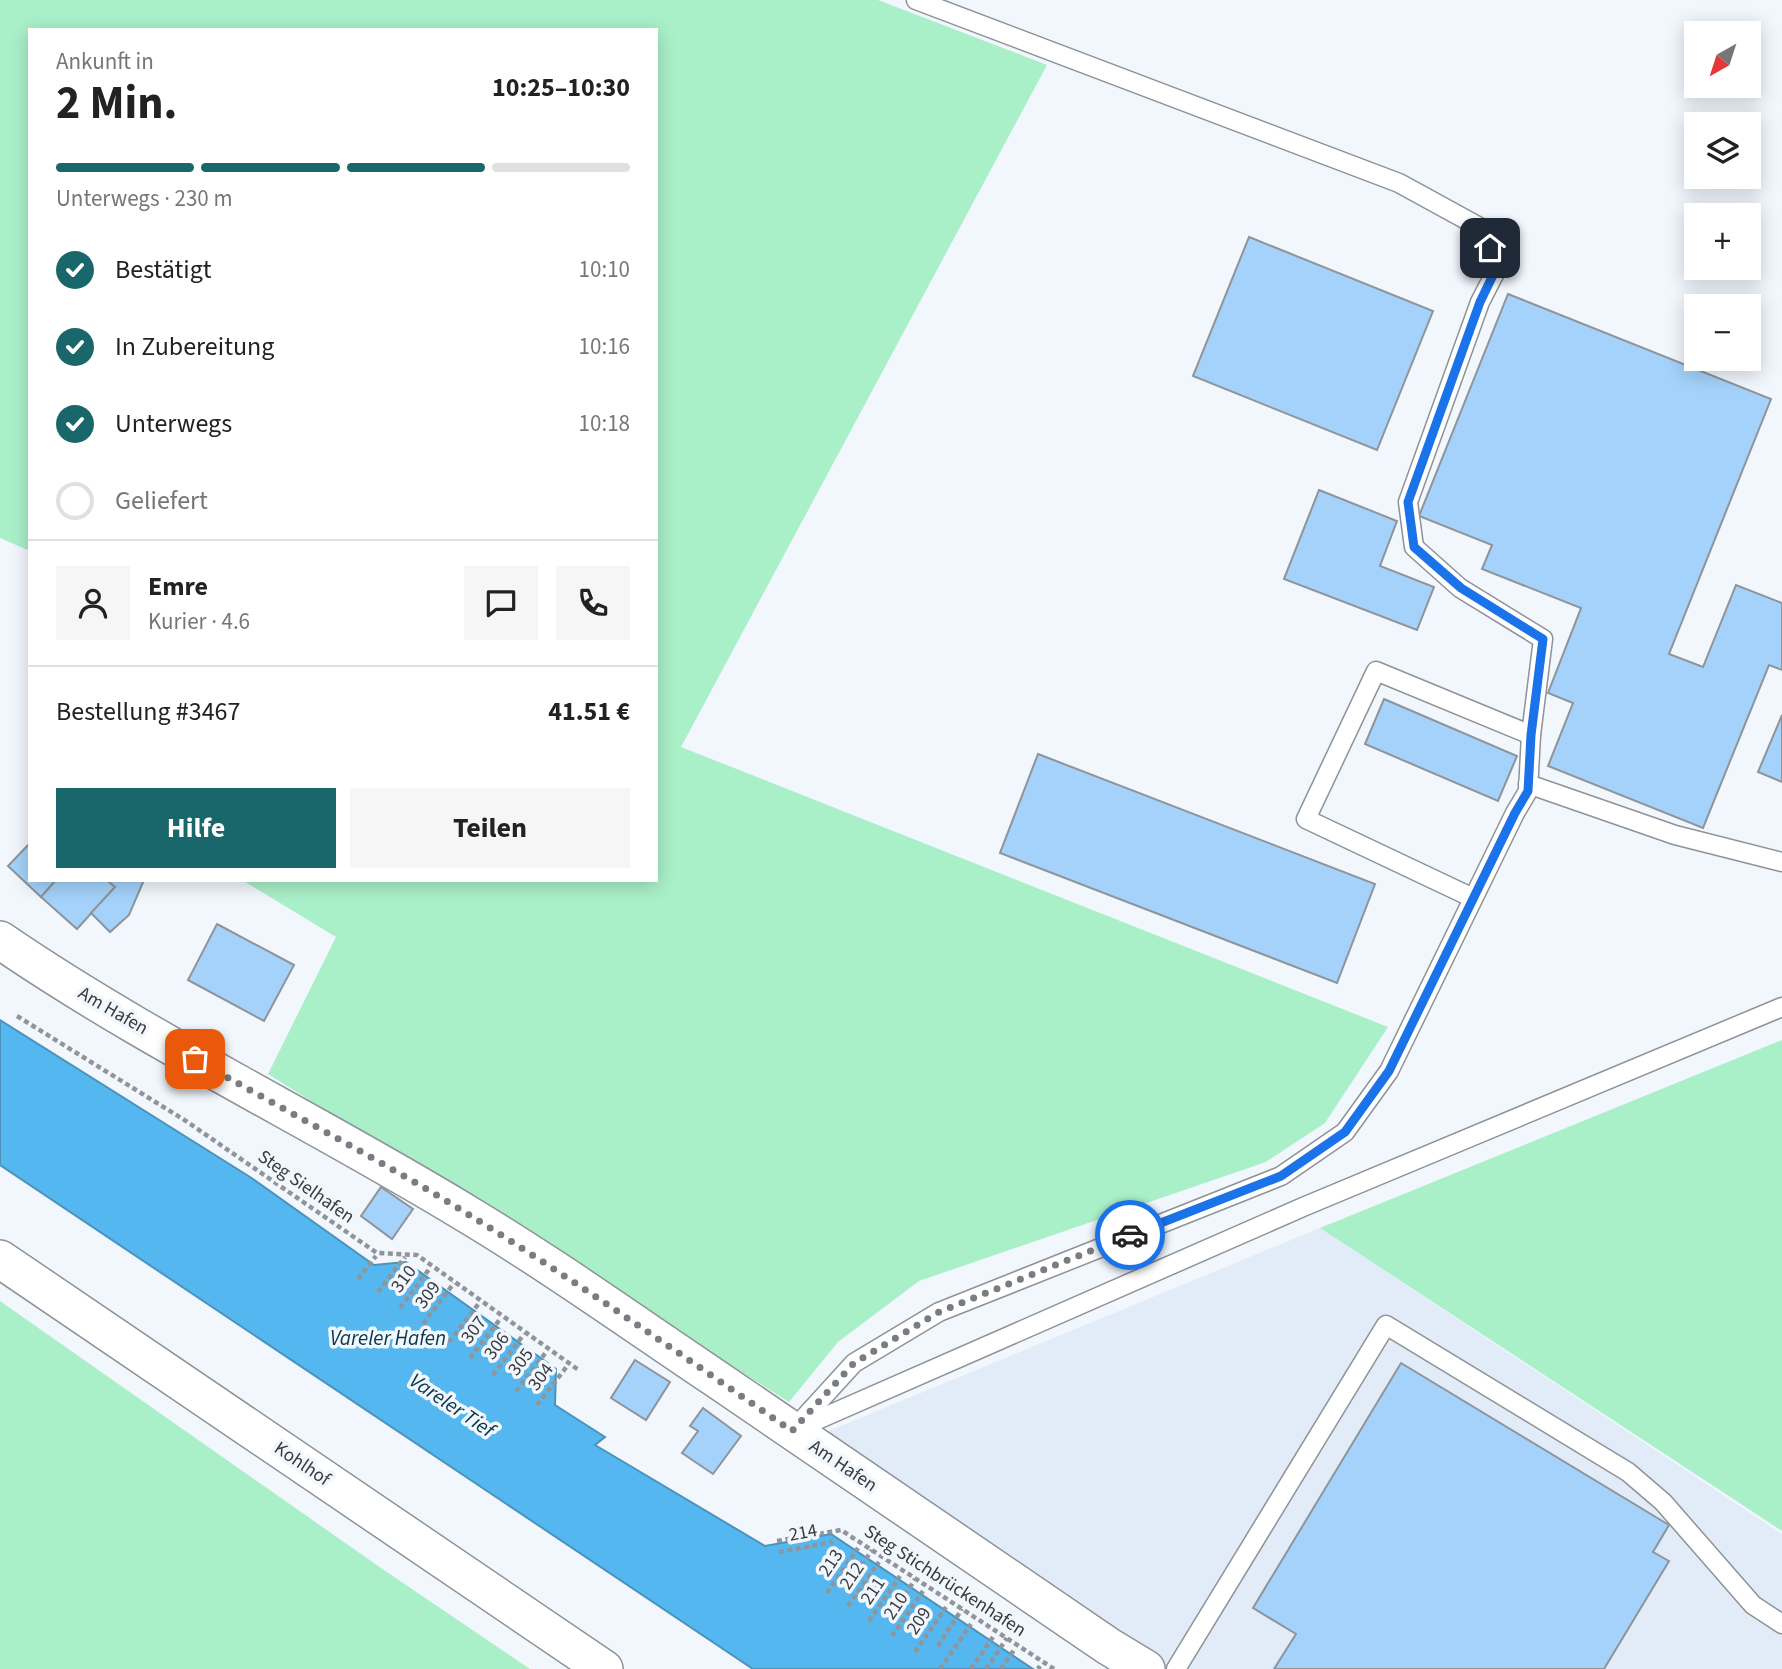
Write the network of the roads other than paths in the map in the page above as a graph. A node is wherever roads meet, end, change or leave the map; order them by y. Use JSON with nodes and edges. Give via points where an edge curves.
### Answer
{"nodes":[{"id":1,"x":916,"y":0,"type":"edge"},
{"id":2,"x":1531,"y":735,"type":"junction"},
{"id":3,"x":1528,"y":784,"type":"junction"},
{"id":4,"x":1782,"y":862,"type":"edge"},
{"id":5,"x":1473,"y":898,"type":"junction"},
{"id":6,"x":0,"y":940,"type":"edge"},
{"id":7,"x":1782,"y":1007,"type":"edge"},
{"id":8,"x":0,"y":1259,"type":"edge"},
{"id":9,"x":792,"y":1431,"type":"junction"},
{"id":10,"x":1782,"y":1624,"type":"edge"},
{"id":11,"x":604,"y":1669,"type":"edge"},
{"id":12,"x":1146,"y":1669,"type":"edge"},
{"id":13,"x":1176,"y":1669,"type":"edge"}],
"edges":[{"from":1,"to":2,"type":"lane","via":[[1399,183],[1483,229],[1497,267],[1480,302],[1408,502],[1414,547],[1461,588],[1543,639]]},
{"from":2,"to":3,"type":"lane"},
{"from":2,"to":5,"type":"lane","via":[[1376,671],[1306,819]]},
{"from":3,"to":4,"type":"lane","via":[[1675,835]]},
{"from":3,"to":5,"type":"lane"},
{"from":5,"to":9,"type":"lane","via":[[1389,1071],[1345,1132],[1281,1176],[939,1312],[854,1363]]},
{"from":6,"to":9,"type":"street","name":"Am Hafen","via":[[104,1006],[470,1215]]},
{"from":7,"to":9,"type":"lane","via":[[1303,1207]]},
{"from":8,"to":11,"type":"street","name":"Kohlhof"},
{"from":9,"to":12,"type":"street","name":"Am Hafen"},
{"from":10,"to":13,"type":"lane","via":[[1753,1605],[1663,1502],[1628,1472],[1386,1325]]}]}
